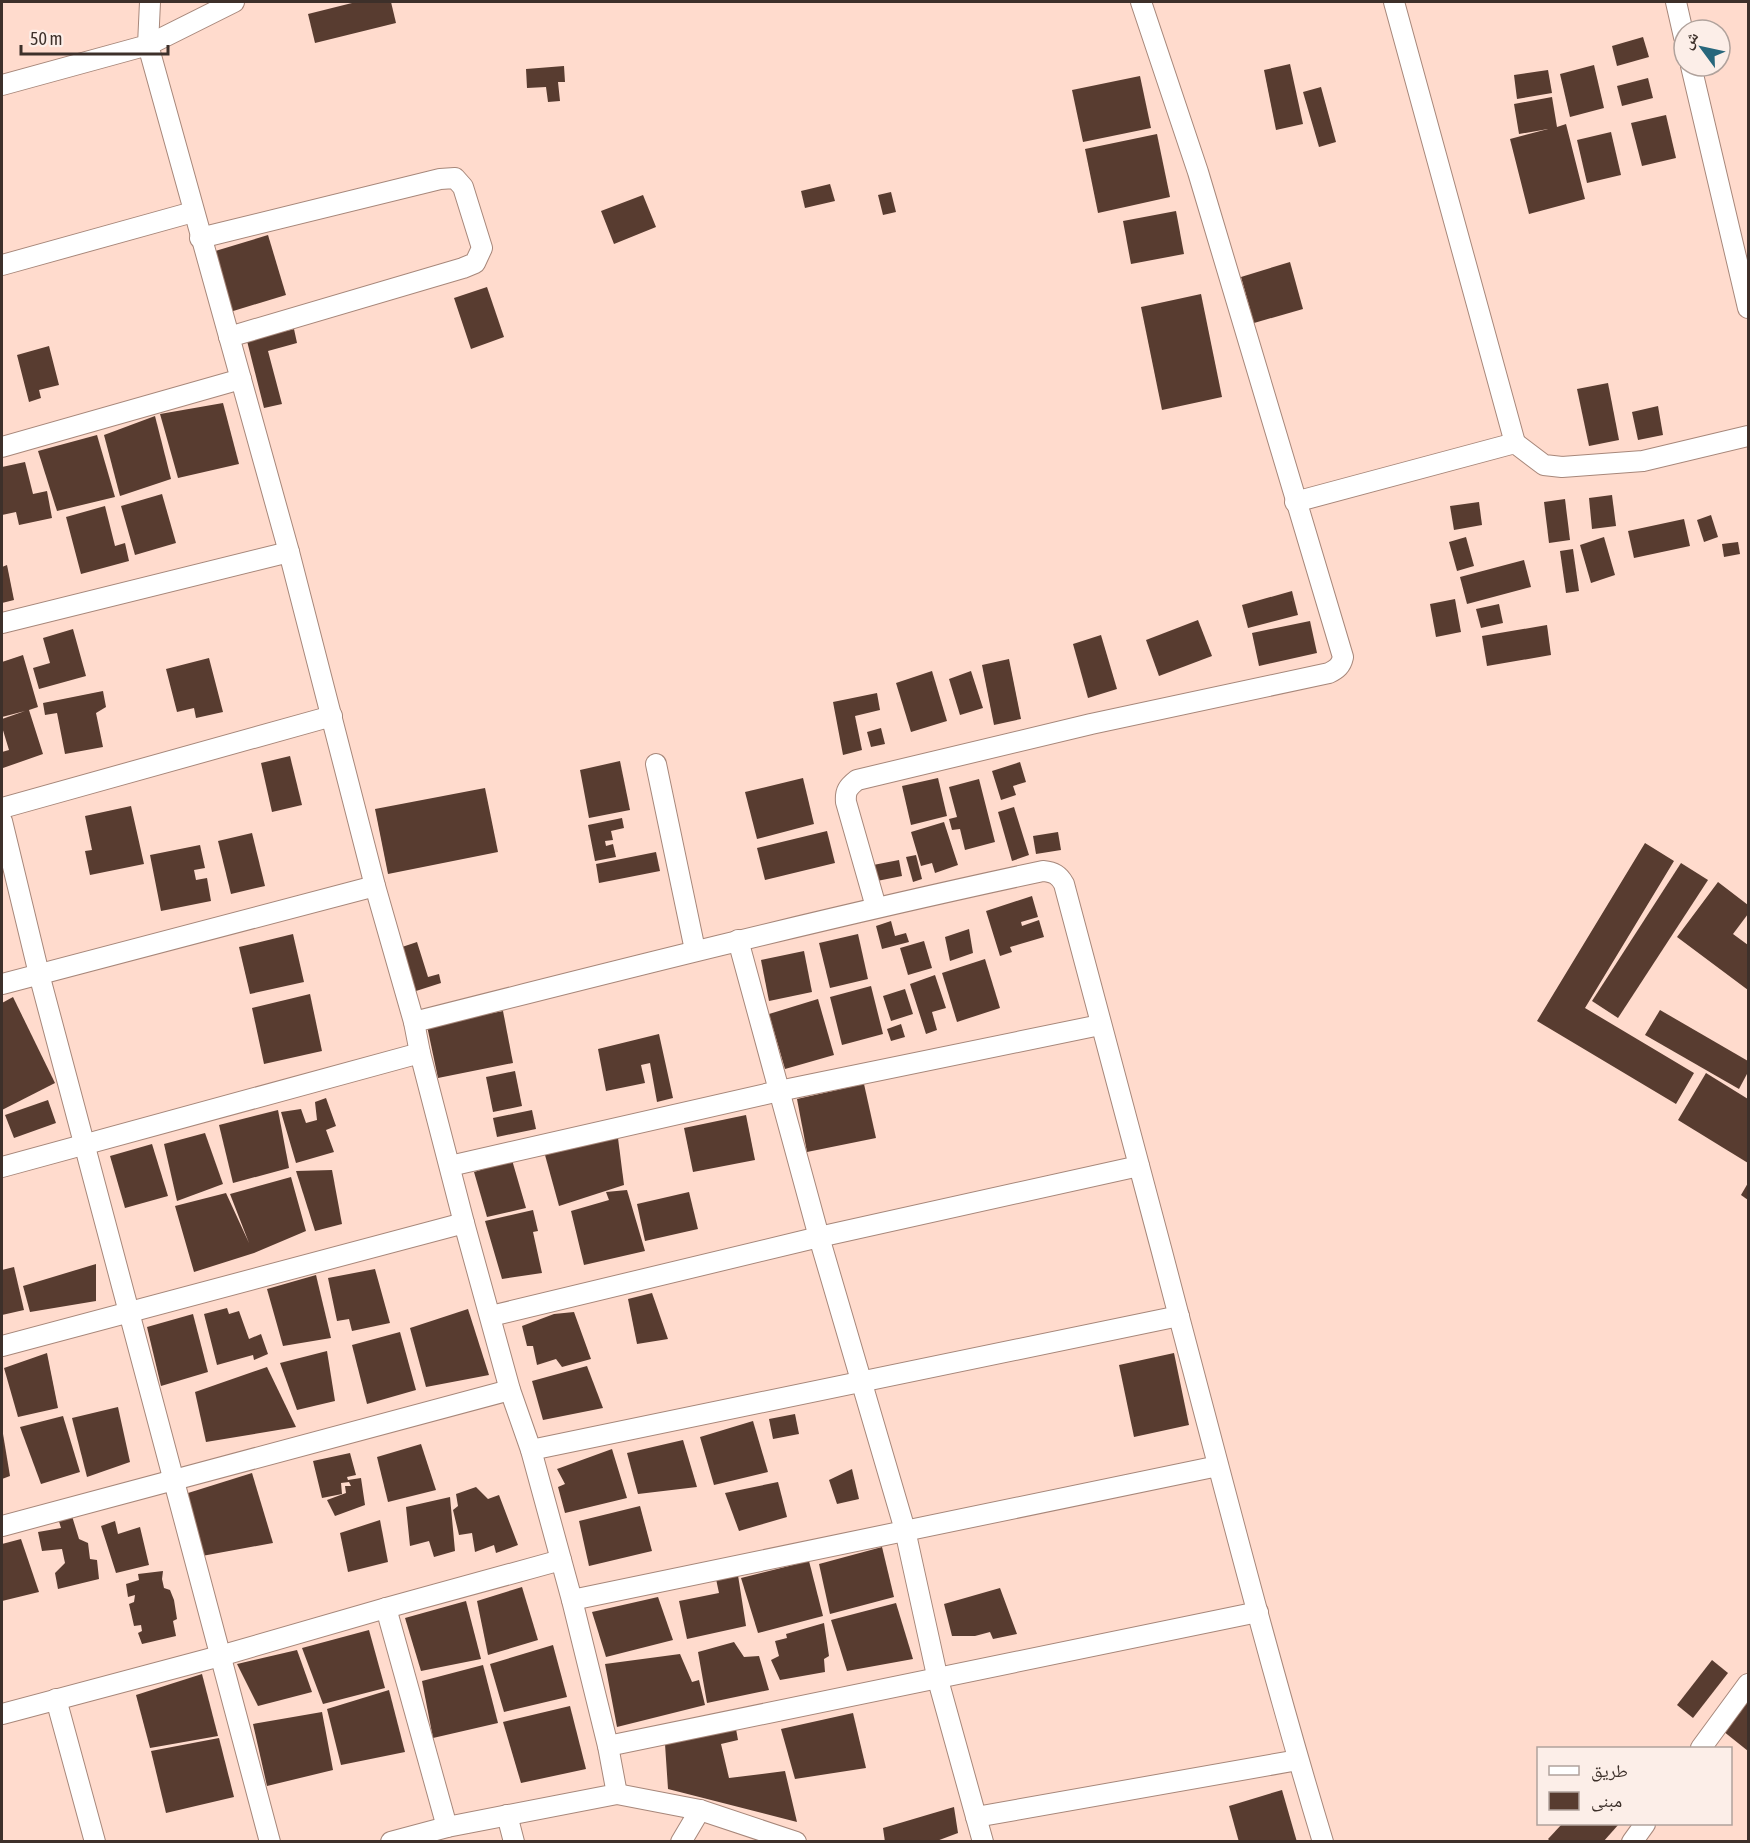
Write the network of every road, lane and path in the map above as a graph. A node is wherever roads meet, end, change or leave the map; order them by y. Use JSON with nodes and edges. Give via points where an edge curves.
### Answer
{"nodes":[{"id":1,"x":150,"y":2,"type":"edge"},
{"id":2,"x":234,"y":2,"type":"edge"},
{"id":3,"x":1142,"y":2,"type":"edge"},
{"id":4,"x":1394,"y":2,"type":"edge"},
{"id":5,"x":1676,"y":2,"type":"edge"},
{"id":6,"x":1680,"y":18,"type":"edge"},
{"id":7,"x":148,"y":45,"type":"junction"},
{"id":8,"x":1694,"y":78,"type":"edge"},
{"id":9,"x":2,"y":85,"type":"edge"},
{"id":10,"x":193,"y":212,"type":"junction"},
{"id":11,"x":200,"y":238,"type":"junction"},
{"id":12,"x":2,"y":265,"type":"edge"},
{"id":13,"x":1749,"y":309,"type":"edge"},
{"id":14,"x":229,"y":337,"type":"junction"},
{"id":15,"x":241,"y":379,"type":"junction"},
{"id":16,"x":1749,"y":436,"type":"edge"},
{"id":17,"x":1515,"y":443,"type":"junction"},
{"id":18,"x":2,"y":447,"type":"edge"},
{"id":19,"x":1295,"y":502,"type":"junction"},
{"id":20,"x":289,"y":552,"type":"junction"},
{"id":21,"x":2,"y":623,"type":"edge"},
{"id":22,"x":332,"y":716,"type":"junction"},
{"id":23,"x":656,"y":764,"type":"dead end"},
{"id":24,"x":2,"y":808,"type":"edge"},
{"id":25,"x":2,"y":821,"type":"edge"},
{"id":26,"x":375,"y":886,"type":"junction"},
{"id":27,"x":876,"y":907,"type":"junction"},
{"id":28,"x":738,"y":940,"type":"junction"},
{"id":29,"x":696,"y":950,"type":"junction"},
{"id":30,"x":39,"y":974,"type":"junction"},
{"id":31,"x":2,"y":984,"type":"edge"},
{"id":32,"x":414,"y":1022,"type":"junction"},
{"id":33,"x":1100,"y":1025,"type":"junction"},
{"id":34,"x":420,"y":1053,"type":"junction"},
{"id":35,"x":779,"y":1091,"type":"junction"},
{"id":36,"x":85,"y":1146,"type":"junction"},
{"id":37,"x":450,"y":1166,"type":"junction"},
{"id":38,"x":1140,"y":1166,"type":"junction"},
{"id":39,"x":2,"y":1167,"type":"edge"},
{"id":40,"x":464,"y":1223,"type":"junction"},
{"id":41,"x":819,"y":1237,"type":"junction"},
{"id":42,"x":129,"y":1312,"type":"junction"},
{"id":43,"x":491,"y":1316,"type":"junction"},
{"id":44,"x":1179,"y":1316,"type":"junction"},
{"id":45,"x":2,"y":1346,"type":"edge"},
{"id":46,"x":861,"y":1382,"type":"junction"},
{"id":47,"x":510,"y":1390,"type":"junction"},
{"id":48,"x":531,"y":1450,"type":"junction"},
{"id":49,"x":1218,"y":1466,"type":"junction"},
{"id":50,"x":173,"y":1479,"type":"junction"},
{"id":51,"x":2,"y":1526,"type":"edge"},
{"id":52,"x":905,"y":1530,"type":"junction"},
{"id":53,"x":561,"y":1560,"type":"junction"},
{"id":54,"x":572,"y":1600,"type":"junction"},
{"id":55,"x":386,"y":1608,"type":"junction"},
{"id":56,"x":1258,"y":1612,"type":"junction"},
{"id":57,"x":220,"y":1656,"type":"junction"},
{"id":58,"x":938,"y":1680,"type":"junction"},
{"id":59,"x":1749,"y":1684,"type":"edge"},
{"id":60,"x":56,"y":1699,"type":"junction"},
{"id":61,"x":2,"y":1714,"type":"edge"},
{"id":62,"x":608,"y":1746,"type":"junction"},
{"id":63,"x":1702,"y":1747,"type":"edge"},
{"id":64,"x":1299,"y":1760,"type":"junction"},
{"id":65,"x":617,"y":1794,"type":"junction"},
{"id":66,"x":700,"y":1810,"type":"junction"},
{"id":67,"x":507,"y":1815,"type":"junction"},
{"id":68,"x":976,"y":1817,"type":"junction"},
{"id":69,"x":1644,"y":1825,"type":"edge"},
{"id":70,"x":447,"y":1827,"type":"junction"},
{"id":71,"x":755,"y":1834,"type":"edge"},
{"id":72,"x":95,"y":1842,"type":"edge"},
{"id":73,"x":270,"y":1842,"type":"edge"},
{"id":74,"x":391,"y":1842,"type":"edge"},
{"id":75,"x":514,"y":1842,"type":"edge"},
{"id":76,"x":681,"y":1842,"type":"edge"},
{"id":77,"x":796,"y":1842,"type":"edge"},
{"id":78,"x":984,"y":1842,"type":"edge"},
{"id":79,"x":1323,"y":1842,"type":"edge"},
{"id":80,"x":1632,"y":1842,"type":"edge"}],
"edges":[{"from":1,"to":7,"type":"street"},
{"from":2,"to":7,"type":"street"},
{"from":3,"to":19,"type":"street","via":[[1198,172]]},
{"from":4,"to":17,"type":"street"},
{"from":5,"to":6,"type":"street"},
{"from":7,"to":9,"type":"street"},
{"from":7,"to":10,"type":"street"},
{"from":8,"to":13,"type":"street"},
{"from":10,"to":11,"type":"street"},
{"from":10,"to":12,"type":"street"},
{"from":11,"to":14,"type":"street"},
{"from":11,"to":14,"type":"street","via":[[454,178],[464,187],[482,248],[475,263],[463,268]]},
{"from":14,"to":15,"type":"street"},
{"from":15,"to":18,"type":"street"},
{"from":15,"to":20,"type":"street"},
{"from":16,"to":17,"type":"street","via":[[1643,461],[1562,467],[1544,465]]},
{"from":17,"to":19,"type":"street"},
{"from":19,"to":27,"type":"street","via":[[1343,657],[1337,669],[857,780],[849,786],[846,802]]},
{"from":20,"to":21,"type":"street"},
{"from":20,"to":22,"type":"street"},
{"from":22,"to":24,"type":"street"},
{"from":22,"to":26,"type":"street"},
{"from":23,"to":29,"type":"street"},
{"from":25,"to":30,"type":"street"},
{"from":26,"to":30,"type":"street"},
{"from":26,"to":32,"type":"street"},
{"from":27,"to":28,"type":"street"},
{"from":27,"to":33,"type":"street","via":[[1052,872],[1064,884]]},
{"from":28,"to":29,"type":"street"},
{"from":28,"to":35,"type":"street"},
{"from":29,"to":32,"type":"street"},
{"from":30,"to":31,"type":"street"},
{"from":30,"to":36,"type":"street"},
{"from":32,"to":34,"type":"street"},
{"from":33,"to":35,"type":"street"},
{"from":33,"to":38,"type":"street"},
{"from":34,"to":36,"type":"street"},
{"from":34,"to":37,"type":"street"},
{"from":35,"to":37,"type":"street"},
{"from":35,"to":41,"type":"street"},
{"from":36,"to":39,"type":"street"},
{"from":36,"to":42,"type":"street"},
{"from":37,"to":40,"type":"street"},
{"from":38,"to":41,"type":"street"},
{"from":38,"to":44,"type":"street"},
{"from":40,"to":42,"type":"street"},
{"from":40,"to":43,"type":"street"},
{"from":41,"to":43,"type":"street"},
{"from":41,"to":46,"type":"street"},
{"from":42,"to":45,"type":"street"},
{"from":42,"to":50,"type":"street"},
{"from":43,"to":47,"type":"street"},
{"from":44,"to":46,"type":"street"},
{"from":44,"to":49,"type":"street"},
{"from":46,"to":48,"type":"street"},
{"from":46,"to":52,"type":"street"},
{"from":47,"to":48,"type":"street"},
{"from":47,"to":50,"type":"street"},
{"from":48,"to":53,"type":"street"},
{"from":49,"to":52,"type":"street"},
{"from":49,"to":56,"type":"street"},
{"from":50,"to":51,"type":"street"},
{"from":50,"to":57,"type":"street"},
{"from":52,"to":54,"type":"street"},
{"from":52,"to":58,"type":"street"},
{"from":53,"to":54,"type":"street"},
{"from":53,"to":55,"type":"street"},
{"from":54,"to":62,"type":"street"},
{"from":55,"to":57,"type":"street"},
{"from":55,"to":70,"type":"street"},
{"from":56,"to":58,"type":"street"},
{"from":56,"to":64,"type":"street"},
{"from":57,"to":60,"type":"street"},
{"from":57,"to":73,"type":"street"},
{"from":58,"to":62,"type":"street"},
{"from":58,"to":68,"type":"street"},
{"from":59,"to":63,"type":"street"},
{"from":60,"to":61,"type":"street"},
{"from":60,"to":72,"type":"street"},
{"from":62,"to":65,"type":"street"},
{"from":64,"to":68,"type":"street"},
{"from":64,"to":79,"type":"street"},
{"from":65,"to":66,"type":"street"},
{"from":65,"to":67,"type":"street"},
{"from":66,"to":71,"type":"street"},
{"from":66,"to":76,"type":"street"},
{"from":67,"to":70,"type":"street"},
{"from":67,"to":75,"type":"street"},
{"from":68,"to":78,"type":"street"},
{"from":69,"to":80,"type":"street"},
{"from":70,"to":74,"type":"street"},
{"from":71,"to":77,"type":"street"}]}
